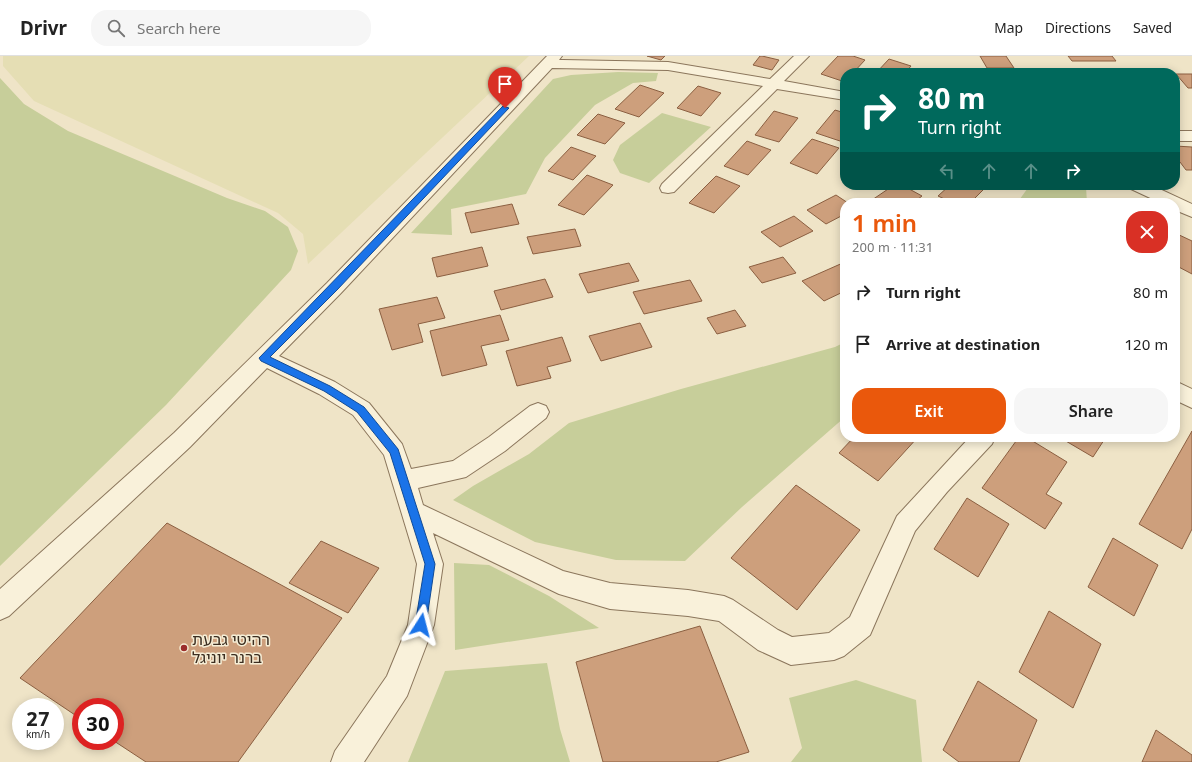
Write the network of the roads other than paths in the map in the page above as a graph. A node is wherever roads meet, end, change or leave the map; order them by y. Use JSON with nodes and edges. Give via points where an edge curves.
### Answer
{"nodes":[{"id":1,"x":802,"y":56,"type":"edge"},
{"id":2,"x":552,"y":59,"type":"edge"},
{"id":3,"x":773,"y":84,"type":"junction"},
{"id":4,"x":840,"y":95,"type":"edge"},
{"id":5,"x":1180,"y":136,"type":"edge"},
{"id":6,"x":1192,"y":136,"type":"edge"},
{"id":7,"x":668,"y":188,"type":"dead end"},
{"id":8,"x":1148,"y":190,"type":"edge"},
{"id":9,"x":1164,"y":198,"type":"edge"},
{"id":10,"x":1180,"y":205,"type":"edge"},
{"id":11,"x":1192,"y":211,"type":"edge"},
{"id":12,"x":264,"y":358,"type":"junction"},
{"id":13,"x":1180,"y":393,"type":"edge"},
{"id":14,"x":1192,"y":399,"type":"edge"},
{"id":15,"x":538,"y":412,"type":"dead end"},
{"id":16,"x":979,"y":442,"type":"edge"},
{"id":17,"x":404,"y":481,"type":"junction"},
{"id":18,"x":414,"y":512,"type":"junction"},
{"id":19,"x":0,"y":607,"type":"edge"},
{"id":20,"x":346,"y":762,"type":"edge"}],
"edges":[{"from":1,"to":3,"type":"street"},
{"from":2,"to":3,"type":"street","via":[[576,65],[668,66]]},
{"from":2,"to":12,"type":"street"},
{"from":3,"to":4,"type":"street"},
{"from":3,"to":7,"type":"street"},
{"from":5,"to":6,"type":"street"},
{"from":8,"to":9,"type":"street"},
{"from":10,"to":11,"type":"street"},
{"from":12,"to":17,"type":"street","via":[[327,388],[361,409],[394,451]]},
{"from":12,"to":19,"type":"street","via":[[182,440]]},
{"from":13,"to":14,"type":"street"},
{"from":15,"to":17,"type":"street","via":[[458,470]]},
{"from":16,"to":18,"type":"street","via":[[906,524],[860,626],[834,646],[791,651],[768,640],[724,609],[610,596],[559,582]]},
{"from":17,"to":18,"type":"street"},
{"from":18,"to":20,"type":"street","via":[[430,564],[421,625],[397,686]]}]}
